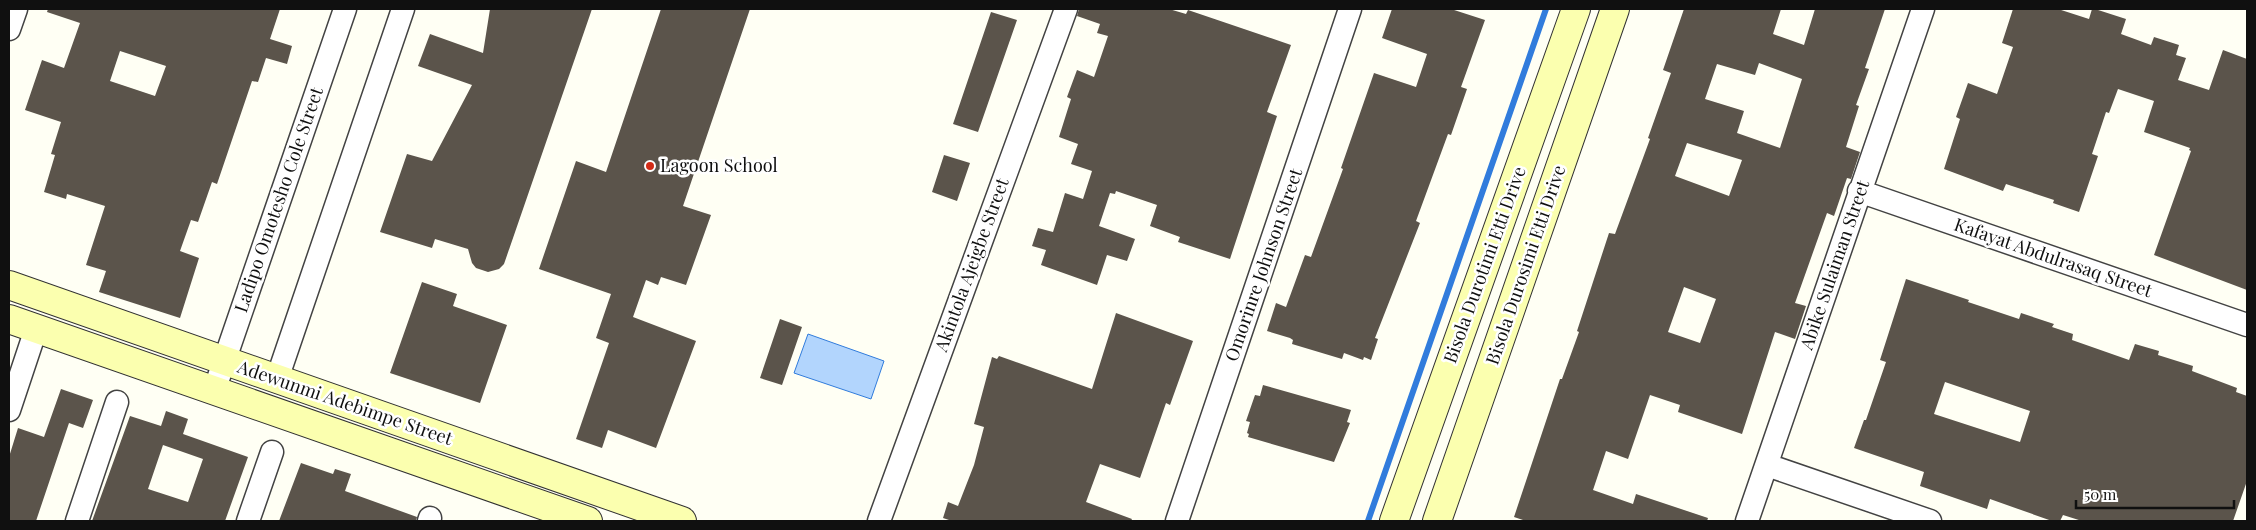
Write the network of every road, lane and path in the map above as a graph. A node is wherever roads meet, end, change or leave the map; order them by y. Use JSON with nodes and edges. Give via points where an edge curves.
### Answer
{"nodes":[{"id":1,"x":16,"y":9,"type":"edge"},
{"id":2,"x":345,"y":9,"type":"edge"},
{"id":3,"x":403,"y":9,"type":"edge"},
{"id":4,"x":1066,"y":9,"type":"edge"},
{"id":5,"x":1350,"y":9,"type":"edge"},
{"id":6,"x":1576,"y":9,"type":"edge"},
{"id":7,"x":1615,"y":9,"type":"edge"},
{"id":8,"x":1923,"y":9,"type":"edge"},
{"id":9,"x":9,"y":29,"type":"edge"},
{"id":10,"x":1859,"y":192,"type":"junction"},
{"id":11,"x":9,"y":285,"type":"edge"},
{"id":12,"x":9,"y":319,"type":"edge"},
{"id":13,"x":2247,"y":325,"type":"edge"},
{"id":14,"x":36,"y":329,"type":"junction"},
{"id":15,"x":224,"y":360,"type":"junction"},
{"id":16,"x":276,"y":379,"type":"junction"},
{"id":17,"x":214,"y":391,"type":"junction"},
{"id":18,"x":117,"y":402,"type":"dead end"},
{"id":19,"x":9,"y":410,"type":"edge"},
{"id":20,"x":272,"y":452,"type":"dead end"},
{"id":21,"x":1768,"y":465,"type":"junction"},
{"id":22,"x":551,"y":515,"type":"edge"},
{"id":23,"x":77,"y":521,"type":"edge"},
{"id":24,"x":248,"y":521,"type":"edge"},
{"id":25,"x":588,"y":521,"type":"edge"},
{"id":26,"x":682,"y":521,"type":"edge"},
{"id":27,"x":879,"y":521,"type":"edge"},
{"id":28,"x":1177,"y":521,"type":"edge"},
{"id":29,"x":1394,"y":521,"type":"edge"},
{"id":30,"x":1437,"y":521,"type":"edge"},
{"id":31,"x":1747,"y":521,"type":"edge"},
{"id":32,"x":1930,"y":521,"type":"edge"}],
"edges":[{"from":1,"to":9,"type":"street"},
{"from":2,"to":15,"type":"street","name":"Ladipo Omotesho Cole Street"},
{"from":3,"to":16,"type":"street"},
{"from":4,"to":27,"type":"street","name":"Akintola Ajeigbe Street"},
{"from":5,"to":28,"type":"street","name":"Omorinre Johnson Street"},
{"from":6,"to":29,"type":"main road","name":"Bisola Durotimi Etti Drive"},
{"from":7,"to":30,"type":"main road","name":"Bisola Durosimi Etti Drive"},
{"from":8,"to":10,"type":"street","name":"Abike Sulaiman Street"},
{"from":10,"to":13,"type":"street","name":"Kafayat Abdulrasaq Street"},
{"from":10,"to":21,"type":"street","name":"Abike Sulaiman Street"},
{"from":11,"to":15,"type":"main road","name":"Adewunmi Adebimpe Street"},
{"from":12,"to":14,"type":"main road","name":"Adewunmi Adebimpe Street"},
{"from":14,"to":17,"type":"main road","name":"Adewunmi Adebimpe Street"},
{"from":14,"to":19,"type":"street"},
{"from":15,"to":16,"type":"main road","name":"Adewunmi Adebimpe Street"},
{"from":15,"to":17,"type":"street","name":"Ladipo Omotesho Cole Street"},
{"from":16,"to":26,"type":"main road","name":"Adewunmi Adebimpe Street"},
{"from":17,"to":22,"type":"main road","name":"Adewunmi Adebimpe Street"},
{"from":18,"to":23,"type":"street"},
{"from":20,"to":24,"type":"street"},
{"from":21,"to":31,"type":"street","name":"Abike Sulaiman Street"},
{"from":21,"to":32,"type":"street"},
{"from":22,"to":25,"type":"main road","name":"Adewunmi Adebimpe Street"}]}
